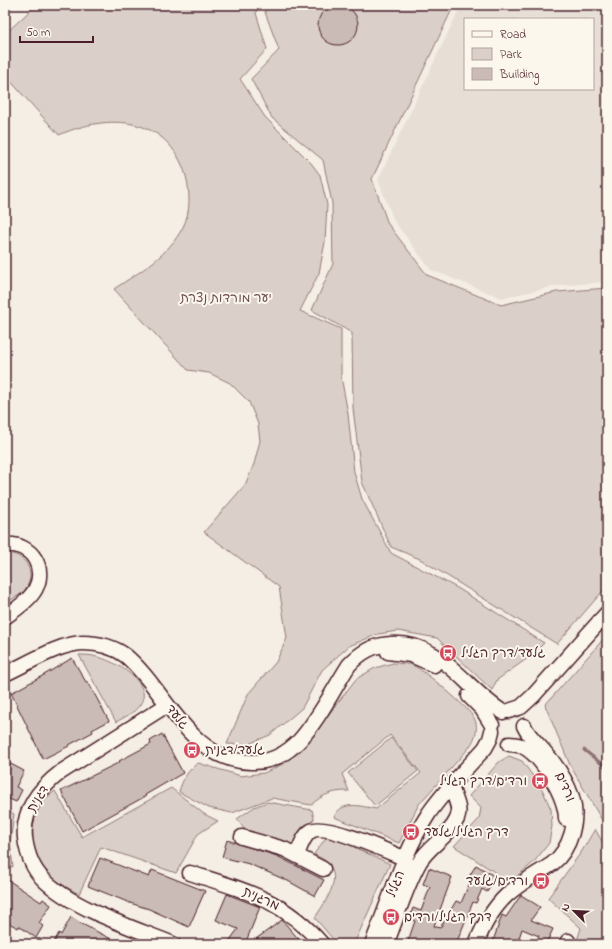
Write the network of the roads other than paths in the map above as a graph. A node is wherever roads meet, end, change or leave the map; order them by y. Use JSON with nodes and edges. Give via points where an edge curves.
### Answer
{"nodes":[{"id":1,"x":5,"y":545,"type":"edge"},
{"id":2,"x":607,"y":613,"type":"edge"},
{"id":3,"x":5,"y":617,"type":"edge"},
{"id":4,"x":5,"y":674,"type":"edge"},
{"id":5,"x":335,"y":686,"type":"junction"},
{"id":6,"x":542,"y":686,"type":"junction"},
{"id":7,"x":167,"y":705,"type":"junction"},
{"id":8,"x":506,"y":712,"type":"junction"},
{"id":9,"x":523,"y":723,"type":"junction"},
{"id":10,"x":492,"y":728,"type":"junction"},
{"id":11,"x":507,"y":744,"type":"junction"},
{"id":12,"x":454,"y":792,"type":"junction"},
{"id":13,"x":422,"y":825,"type":"junction"},
{"id":14,"x":242,"y":837,"type":"dead end"},
{"id":15,"x":297,"y":855,"type":"junction"},
{"id":16,"x":406,"y":859,"type":"junction"},
{"id":17,"x":323,"y":869,"type":"dead end"},
{"id":18,"x":542,"y":870,"type":"junction"},
{"id":19,"x":190,"y":873,"type":"dead end"},
{"id":20,"x":173,"y":944,"type":"edge"},
{"id":21,"x":322,"y":944,"type":"edge"},
{"id":22,"x":372,"y":944,"type":"edge"},
{"id":23,"x":386,"y":944,"type":"edge"},
{"id":24,"x":476,"y":944,"type":"edge"}],
"edges":[{"from":1,"to":3,"type":"street","via":[[27,550],[34,556],[40,571],[34,592]]},
{"from":2,"to":6,"type":"street"},
{"from":4,"to":7,"type":"street","name":"גלעד","via":[[75,644],[98,645],[113,648],[125,656],[144,675]]},
{"from":5,"to":7,"type":"street","name":"גלעד","via":[[298,742],[278,756],[261,762],[233,760],[210,750],[188,731]]},
{"from":5,"to":8,"type":"street","name":"גלעד","via":[[349,665],[366,650],[381,645],[412,644],[436,656],[490,704]]},
{"from":5,"to":10,"type":"street","name":"גלעד","via":[[354,666],[366,658],[387,652],[411,655],[432,663],[441,670],[482,709]]},
{"from":6,"to":8,"type":"street","via":[[521,707]]},
{"from":6,"to":9,"type":"street"},
{"from":7,"to":20,"type":"street","name":"דגנית","via":[[47,783],[27,814],[24,831],[33,865],[56,891],[93,911]]},
{"from":8,"to":9,"type":"street","via":[[514,713]]},
{"from":8,"to":10,"type":"street","via":[[497,716]]},
{"from":9,"to":11,"type":"street","via":[[521,737]]},
{"from":9,"to":18,"type":"street","name":"ורדים","via":[[560,774],[572,798],[574,811],[573,830],[562,853]]},
{"from":10,"to":11,"type":"street","via":[[499,741]]},
{"from":10,"to":13,"type":"street","name":"הגליל","via":[[490,739],[484,748]]},
{"from":11,"to":12,"type":"street","name":"הגליל","via":[[492,751]]},
{"from":11,"to":18,"type":"street","name":"ורדים","via":[[522,746],[537,758],[552,779],[564,804],[564,838],[560,849]]},
{"from":12,"to":13,"type":"street","name":"הגליל"},
{"from":12,"to":23,"type":"street","via":[[459,812],[457,819],[427,851],[419,864]]},
{"from":13,"to":16,"type":"street","name":"הגליל"},
{"from":14,"to":15,"type":"street"},
{"from":15,"to":16,"type":"street","via":[[311,831],[319,828],[334,831]]},
{"from":15,"to":17,"type":"street"},
{"from":16,"to":22,"type":"street","name":"הגליל"},
{"from":18,"to":24,"type":"street","name":"ורדים","via":[[497,905]]},
{"from":19,"to":21,"type":"street","name":"מרגנית","via":[[245,890],[281,908],[298,920]]}]}
